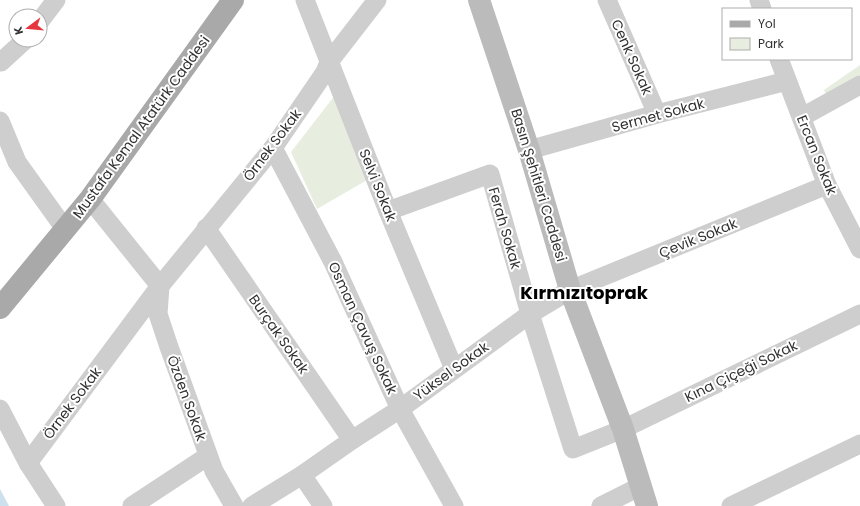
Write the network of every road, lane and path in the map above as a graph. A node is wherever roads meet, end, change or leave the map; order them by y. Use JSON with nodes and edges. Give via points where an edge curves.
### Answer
{"nodes":[{"id":1,"x":56,"y":0,"type":"edge"},
{"id":2,"x":233,"y":0,"type":"edge"},
{"id":3,"x":305,"y":0,"type":"edge"},
{"id":4,"x":377,"y":0,"type":"edge"},
{"id":5,"x":480,"y":0,"type":"edge"},
{"id":6,"x":607,"y":0,"type":"edge"},
{"id":7,"x":48,"y":10,"type":"edge"},
{"id":8,"x":18,"y":48,"type":"edge"},
{"id":9,"x":779,"y":60,"type":"edge"},
{"id":10,"x":1,"y":62,"type":"edge"},
{"id":11,"x":329,"y":62,"type":"junction"},
{"id":12,"x":787,"y":81,"type":"junction"},
{"id":13,"x":860,"y":85,"type":"edge"},
{"id":14,"x":657,"y":114,"type":"junction"},
{"id":15,"x":802,"y":117,"type":"junction"},
{"id":16,"x":0,"y":121,"type":"edge"},
{"id":17,"x":273,"y":148,"type":"junction"},
{"id":18,"x":529,"y":150,"type":"junction"},
{"id":19,"x":827,"y":185,"type":"junction"},
{"id":20,"x":90,"y":200,"type":"junction"},
{"id":21,"x":388,"y":211,"type":"junction"},
{"id":22,"x":206,"y":228,"type":"junction"},
{"id":23,"x":65,"y":229,"type":"junction"},
{"id":24,"x":860,"y":249,"type":"edge"},
{"id":25,"x":160,"y":286,"type":"junction"},
{"id":26,"x":570,"y":290,"type":"junction"},
{"id":27,"x":0,"y":308,"type":"edge"},
{"id":28,"x":530,"y":314,"type":"junction"},
{"id":29,"x":860,"y":314,"type":"edge"},
{"id":30,"x":454,"y":369,"type":"junction"},
{"id":31,"x":0,"y":409,"type":"edge"},
{"id":32,"x":400,"y":409,"type":"junction"},
{"id":33,"x":623,"y":429,"type":"junction"},
{"id":34,"x":352,"y":440,"type":"junction"},
{"id":35,"x":860,"y":444,"type":"edge"},
{"id":36,"x":208,"y":456,"type":"junction"},
{"id":37,"x":28,"y":463,"type":"junction"},
{"id":38,"x":302,"y":475,"type":"junction"},
{"id":39,"x":644,"y":496,"type":"edge"},
{"id":40,"x":56,"y":506,"type":"edge"},
{"id":41,"x":132,"y":506,"type":"edge"},
{"id":42,"x":234,"y":506,"type":"edge"},
{"id":43,"x":252,"y":506,"type":"edge"},
{"id":44,"x":323,"y":506,"type":"edge"},
{"id":45,"x":454,"y":506,"type":"edge"},
{"id":46,"x":601,"y":506,"type":"edge"},
{"id":47,"x":732,"y":506,"type":"edge"}],
"edges":[{"from":1,"to":7,"type":"street"},
{"from":2,"to":20,"type":"main road","name":"Mustafa Kemal Atatürk Caddesi"},
{"from":3,"to":11,"type":"street","name":"Selvi Sokak"},
{"from":4,"to":11,"type":"street","name":"Örnek Sokak"},
{"from":5,"to":18,"type":"main road","name":"Basın Şehitleri Caddesi"},
{"from":6,"to":14,"type":"street","name":"Cenk Sokak"},
{"from":8,"to":10,"type":"street"},
{"from":9,"to":12,"type":"street","name":"Ercan Sokak"},
{"from":11,"to":17,"type":"street","name":"Örnek Sokak","via":[[325,72]]},
{"from":11,"to":21,"type":"street","name":"Selvi Sokak"},
{"from":12,"to":14,"type":"street","name":"Sermet Sokak"},
{"from":12,"to":15,"type":"street","name":"Ercan Sokak"},
{"from":13,"to":15,"type":"street"},
{"from":14,"to":18,"type":"street","name":"Sermet Sokak"},
{"from":15,"to":19,"type":"street","name":"Ercan Sokak"},
{"from":16,"to":23,"type":"street","via":[[17,162]]},
{"from":17,"to":22,"type":"street","name":"Örnek Sokak"},
{"from":17,"to":32,"type":"street","name":"Osman Çavuş Sokak","via":[[333,262]]},
{"from":18,"to":26,"type":"main road","name":"Basın Şehitleri Caddesi"},
{"from":19,"to":24,"type":"street","name":"Ercan Sokak"},
{"from":19,"to":26,"type":"street","name":"Çevik Sokak"},
{"from":20,"to":23,"type":"main road","name":"Mustafa Kemal Atatürk Caddesi"},
{"from":20,"to":25,"type":"street"},
{"from":21,"to":28,"type":"street","name":"Ferah Sokak","via":[[490,174]]},
{"from":21,"to":30,"type":"street","name":"Selvi Sokak"},
{"from":22,"to":25,"type":"street","name":"Örnek Sokak"},
{"from":22,"to":34,"type":"street","name":"Burçak Sokak"},
{"from":23,"to":27,"type":"main road","name":"Mustafa Kemal Atatürk Caddesi"},
{"from":25,"to":36,"type":"street","name":"Özden Sokak","via":[[158,314]]},
{"from":25,"to":37,"type":"street","name":"Örnek Sokak"},
{"from":26,"to":28,"type":"street","name":"Yüksel Sokak"},
{"from":26,"to":33,"type":"main road","name":"Basın Şehitleri Caddesi"},
{"from":28,"to":30,"type":"street","name":"Yüksel Sokak"},
{"from":28,"to":33,"type":"street","name":"Ferah Sokak","via":[[573,449]]},
{"from":29,"to":33,"type":"street","name":"Kına Çiçeği Sokak"},
{"from":30,"to":32,"type":"street","name":"Yüksel Sokak"},
{"from":31,"to":37,"type":"street"},
{"from":32,"to":34,"type":"street","name":"Yüksel Sokak"},
{"from":32,"to":45,"type":"street","name":"Osman Çavuş Sokak"},
{"from":33,"to":39,"type":"main road","name":"Basın Şehitleri Caddesi"},
{"from":34,"to":38,"type":"street","name":"Yüksel Sokak"},
{"from":35,"to":47,"type":"street"},
{"from":36,"to":41,"type":"street"},
{"from":36,"to":42,"type":"street","name":"Özden Sokak"},
{"from":37,"to":40,"type":"street"},
{"from":38,"to":43,"type":"street","name":"Yüksel Sokak"},
{"from":38,"to":44,"type":"street"},
{"from":39,"to":46,"type":"street"}]}
